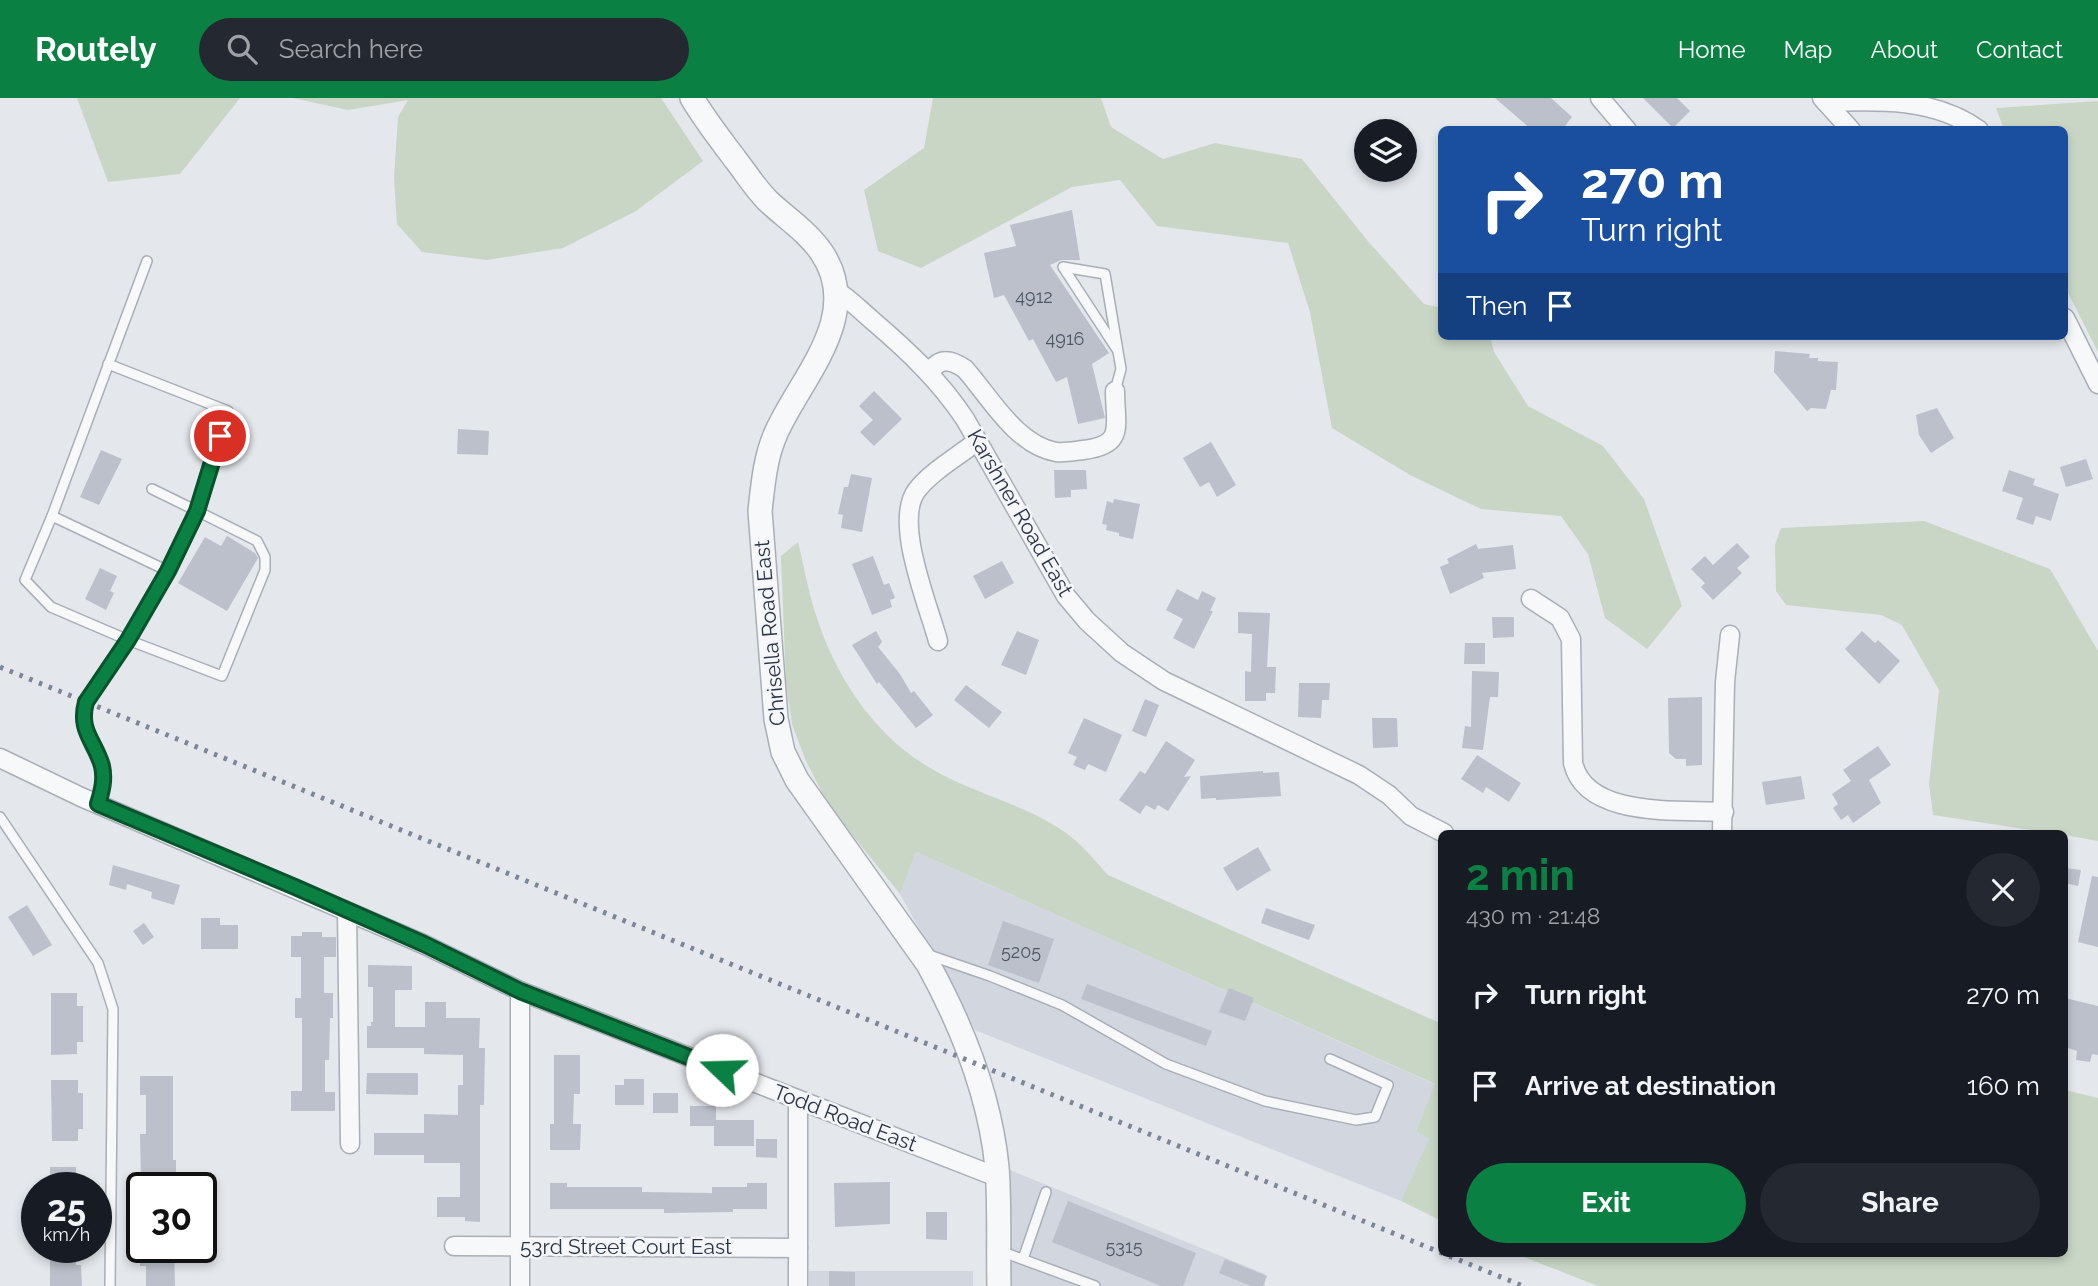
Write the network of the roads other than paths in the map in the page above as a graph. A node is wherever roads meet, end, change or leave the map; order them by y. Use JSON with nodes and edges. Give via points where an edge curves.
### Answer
{"nodes":[{"id":1,"x":692,"y":98,"type":"edge"},
{"id":2,"x":1600,"y":98,"type":"edge"},
{"id":3,"x":1824,"y":100,"type":"edge"},
{"id":4,"x":1623,"y":126,"type":"edge"},
{"id":5,"x":1847,"y":126,"type":"edge"},
{"id":6,"x":1974,"y":126,"type":"edge"},
{"id":7,"x":147,"y":261,"type":"dead end"},
{"id":8,"x":835,"y":290,"type":"junction"},
{"id":9,"x":2068,"y":324,"type":"edge"},
{"id":10,"x":1118,"y":351,"type":"junction"},
{"id":11,"x":108,"y":364,"type":"junction"},
{"id":12,"x":930,"y":373,"type":"junction"},
{"id":13,"x":2098,"y":384,"type":"edge"},
{"id":14,"x":1115,"y":391,"type":"joint"},
{"id":15,"x":976,"y":442,"type":"junction"},
{"id":16,"x":152,"y":489,"type":"dead end"},
{"id":17,"x":197,"y":511,"type":"junction"},
{"id":18,"x":52,"y":516,"type":"junction"},
{"id":19,"x":168,"y":571,"type":"junction"},
{"id":20,"x":1531,"y":599,"type":"dead end"},
{"id":21,"x":1730,"y":635,"type":"dead end"},
{"id":22,"x":128,"y":640,"type":"junction"},
{"id":23,"x":938,"y":641,"type":"dead end"},
{"id":24,"x":0,"y":758,"type":"edge"},
{"id":25,"x":98,"y":804,"type":"junction"},
{"id":26,"x":1724,"y":811,"type":"junction"},
{"id":27,"x":0,"y":817,"type":"edge"},
{"id":28,"x":1438,"y":830,"type":"edge"},
{"id":29,"x":1723,"y":830,"type":"edge"},
{"id":30,"x":347,"y":912,"type":"junction"},
{"id":31,"x":921,"y":953,"type":"junction"},
{"id":32,"x":520,"y":991,"type":"junction"},
{"id":33,"x":1330,"y":1059,"type":"dead end"},
{"id":34,"x":798,"y":1100,"type":"junction"},
{"id":35,"x":350,"y":1144,"type":"dead end"},
{"id":36,"x":997,"y":1177,"type":"junction"},
{"id":37,"x":1046,"y":1192,"type":"dead end"},
{"id":38,"x":454,"y":1246,"type":"dead end"},
{"id":39,"x":520,"y":1247,"type":"junction"},
{"id":40,"x":799,"y":1248,"type":"junction"},
{"id":41,"x":998,"y":1250,"type":"junction"},
{"id":42,"x":1023,"y":1259,"type":"junction"},
{"id":43,"x":1077,"y":1283,"type":"edge"},
{"id":44,"x":110,"y":1286,"type":"edge"},
{"id":45,"x":520,"y":1286,"type":"edge"},
{"id":46,"x":798,"y":1286,"type":"edge"},
{"id":47,"x":999,"y":1286,"type":"edge"},
{"id":48,"x":1095,"y":1286,"type":"edge"}],
"edges":[{"from":1,"to":8,"type":"street","name":"Chrisella Road East","via":[[766,200],[820,250],[830,266]]},
{"from":2,"to":4,"type":"street"},
{"from":3,"to":5,"type":"street"},
{"from":3,"to":6,"type":"street","via":[[1900,101],[1945,111]]},
{"from":7,"to":11,"type":"lane"},
{"from":8,"to":12,"type":"street","name":"Karshner Road East"},
{"from":8,"to":31,"type":"street","name":"Chrisella Road East","via":[[835,314],[827,341],[776,433],[763,478],[761,522],[776,719],[783,752],[797,780]]},
{"from":9,"to":13,"type":"street"},
{"from":10,"to":10,"type":"lane","via":[[1105,274],[1063,267],[1083,298]]},
{"from":10,"to":14,"type":"lane","via":[[1121,369]]},
{"from":11,"to":17,"type":"lane","via":[[228,411]]},
{"from":11,"to":18,"type":"lane"},
{"from":12,"to":14,"type":"street","via":[[939,362],[954,362],[1016,429],[1056,452],[1098,448],[1111,442]]},
{"from":12,"to":15,"type":"street","name":"Karshner Road East","via":[[965,419]]},
{"from":15,"to":23,"type":"street","via":[[926,481],[908,509],[911,549]]},
{"from":15,"to":28,"type":"street","name":"Karshner Road East","via":[[1066,596],[1122,653],[1164,681],[1359,775],[1411,816]]},
{"from":16,"to":17,"type":"lane"},
{"from":17,"to":19,"type":"lane"},
{"from":17,"to":22,"type":"lane","via":[[257,541],[265,557],[265,570],[222,676]]},
{"from":18,"to":19,"type":"lane"},
{"from":18,"to":22,"type":"lane","via":[[25,580],[51,607]]},
{"from":19,"to":22,"type":"lane"},
{"from":20,"to":26,"type":"street","via":[[1560,618],[1571,639],[1573,763],[1580,780],[1601,798],[1629,808]]},
{"from":21,"to":26,"type":"street"},
{"from":22,"to":25,"type":"lane","via":[[83,713],[104,782]]},
{"from":24,"to":25,"type":"street","name":"Todd Road East"},
{"from":25,"to":30,"type":"street","name":"Todd Road East"},
{"from":26,"to":29,"type":"street"},
{"from":27,"to":44,"type":"lane","via":[[98,963],[113,1009]]},
{"from":30,"to":32,"type":"street","name":"Todd Road East"},
{"from":30,"to":35,"type":"street"},
{"from":31,"to":33,"type":"lane","via":[[1062,1005],[1166,1065],[1265,1101],[1356,1120],[1375,1116],[1388,1085]]},
{"from":31,"to":36,"type":"street","name":"Chrisella Road East","via":[[967,1048],[984,1100]]},
{"from":32,"to":34,"type":"street","name":"Todd Road East"},
{"from":32,"to":39,"type":"street"},
{"from":34,"to":36,"type":"street","name":"Todd Road East"},
{"from":34,"to":40,"type":"street"},
{"from":36,"to":41,"type":"street","name":"Chrisella Road East"},
{"from":37,"to":42,"type":"lane"},
{"from":38,"to":39,"type":"street","name":"53rd Street Court East"},
{"from":39,"to":40,"type":"street","name":"53rd Street Court East"},
{"from":39,"to":45,"type":"street"},
{"from":40,"to":46,"type":"street"},
{"from":41,"to":42,"type":"lane"},
{"from":41,"to":47,"type":"street","name":"Chrisella Road East"},
{"from":42,"to":43,"type":"lane"},
{"from":43,"to":48,"type":"lane"}]}
